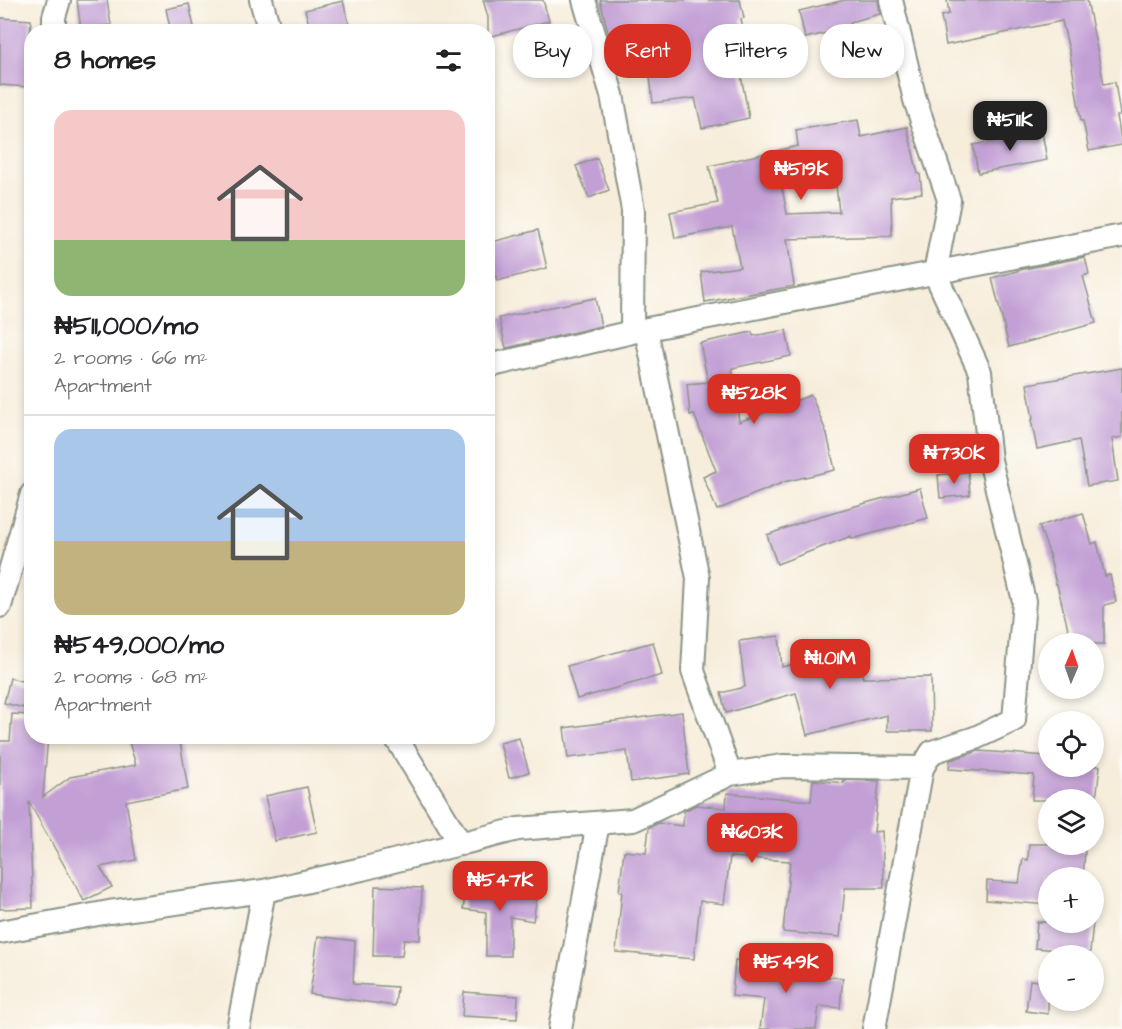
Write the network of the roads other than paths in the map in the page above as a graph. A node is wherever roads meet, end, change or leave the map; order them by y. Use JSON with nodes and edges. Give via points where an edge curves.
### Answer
{"nodes":[{"id":1,"x":59,"y":0,"type":"edge"},
{"id":2,"x":261,"y":0,"type":"edge"},
{"id":3,"x":584,"y":0,"type":"edge"},
{"id":4,"x":891,"y":0,"type":"edge"},
{"id":5,"x":54,"y":24,"type":"edge"},
{"id":6,"x":268,"y":24,"type":"edge"},
{"id":7,"x":1122,"y":236,"type":"edge"},
{"id":8,"x":935,"y":273,"type":"junction"},
{"id":9,"x":639,"y":331,"type":"junction"},
{"id":10,"x":495,"y":364,"type":"edge"},
{"id":11,"x":24,"y":522,"type":"edge"},
{"id":12,"x":0,"y":606,"type":"edge"},
{"id":13,"x":400,"y":744,"type":"edge"},
{"id":14,"x":922,"y":768,"type":"junction"},
{"id":15,"x":730,"y":774,"type":"junction"},
{"id":16,"x":598,"y":823,"type":"junction"},
{"id":17,"x":461,"y":844,"type":"junction"},
{"id":18,"x":264,"y":891,"type":"junction"},
{"id":19,"x":0,"y":932,"type":"edge"},
{"id":20,"x":238,"y":1029,"type":"edge"},
{"id":21,"x":560,"y":1029,"type":"edge"},
{"id":22,"x":874,"y":1029,"type":"edge"}],
"edges":[{"from":1,"to":5,"type":"street"},
{"from":2,"to":6,"type":"street"},
{"from":3,"to":9,"type":"street","via":[[612,95],[633,210]]},
{"from":4,"to":8,"type":"street","via":[[915,100],[949,200]]},
{"from":7,"to":8,"type":"street"},
{"from":8,"to":9,"type":"street"},
{"from":8,"to":14,"type":"street","via":[[980,372],[990,460],[1024,601],[1014,720],[932,752]]},
{"from":9,"to":10,"type":"street"},
{"from":9,"to":15,"type":"street","via":[[698,578],[693,671]]},
{"from":11,"to":12,"type":"street"},
{"from":13,"to":17,"type":"street"},
{"from":14,"to":15,"type":"street","via":[[783,766]]},
{"from":14,"to":22,"type":"street"},
{"from":15,"to":16,"type":"street","via":[[633,820]]},
{"from":16,"to":17,"type":"street","via":[[518,829]]},
{"from":16,"to":21,"type":"street"},
{"from":17,"to":18,"type":"street"},
{"from":18,"to":19,"type":"street","via":[[109,912]]},
{"from":18,"to":20,"type":"street"}]}
